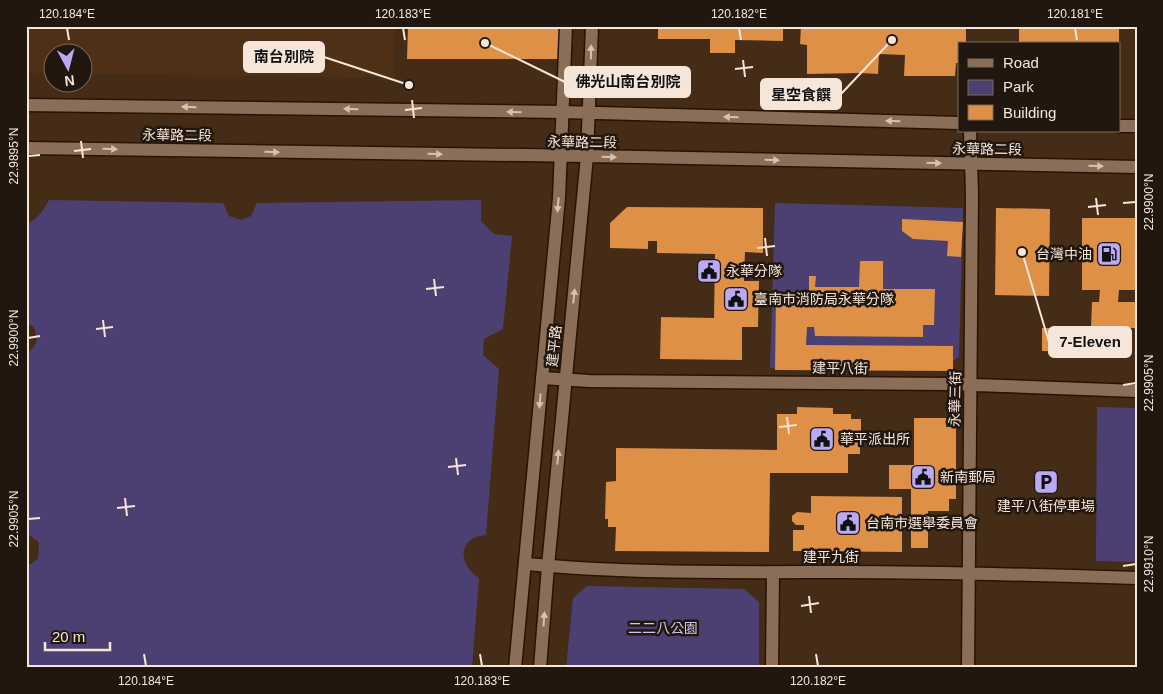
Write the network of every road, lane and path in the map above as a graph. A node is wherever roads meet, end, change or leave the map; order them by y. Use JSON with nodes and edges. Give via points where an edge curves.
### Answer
{"nodes":[{"id":1,"x":566,"y":26,"type":"edge"},
{"id":2,"x":592,"y":26,"type":"edge"},
{"id":3,"x":26,"y":105,"type":"edge"},
{"id":4,"x":562,"y":112,"type":"junction"},
{"id":5,"x":590,"y":113,"type":"junction"},
{"id":6,"x":958,"y":123,"type":"edge"},
{"id":7,"x":1120,"y":126,"type":"edge"},
{"id":8,"x":1137,"y":126,"type":"edge"},
{"id":9,"x":970,"y":132,"type":"edge"},
{"id":10,"x":26,"y":148,"type":"edge"},
{"id":11,"x":560,"y":156,"type":"junction"},
{"id":12,"x":587,"y":156,"type":"junction"},
{"id":13,"x":971,"y":164,"type":"junction"},
{"id":14,"x":1137,"y":167,"type":"edge"},
{"id":15,"x":542,"y":378,"type":"junction"},
{"id":16,"x":565,"y":380,"type":"junction"},
{"id":17,"x":970,"y":385,"type":"junction"},
{"id":18,"x":1137,"y":391,"type":"edge"},
{"id":19,"x":526,"y":564,"type":"junction"},
{"id":20,"x":548,"y":566,"type":"junction"},
{"id":21,"x":773,"y":572,"type":"junction"},
{"id":22,"x":968,"y":572,"type":"junction"},
{"id":23,"x":1137,"y":578,"type":"edge"},
{"id":24,"x":516,"y":668,"type":"edge"},
{"id":25,"x":540,"y":668,"type":"edge"},
{"id":26,"x":772,"y":668,"type":"edge"},
{"id":27,"x":968,"y":668,"type":"edge"}],
"edges":[{"from":1,"to":4,"type":"street","name":"建平路"},
{"from":5,"to":2,"type":"street","name":"建平路","one_way":true},
{"from":4,"to":3,"type":"street","name":"永華路二段","one_way":true},
{"from":4,"to":5,"type":"street","name":"永華路二段"},
{"from":4,"to":11,"type":"street","name":"建平路"},
{"from":6,"to":5,"type":"street","name":"永華路二段","one_way":true},
{"from":5,"to":12,"type":"street","name":"建平路"},
{"from":7,"to":8,"type":"street"},
{"from":9,"to":13,"type":"street","name":"永華三街"},
{"from":10,"to":11,"type":"street","name":"永華路二段","one_way":true},
{"from":11,"to":12,"type":"street","name":"永華路二段"},
{"from":11,"to":15,"type":"street","name":"建平路","one_way":true},
{"from":12,"to":13,"type":"street","name":"永華路二段","one_way":true},
{"from":16,"to":12,"type":"street","name":"建平路","one_way":true},
{"from":13,"to":14,"type":"street","name":"永華路二段","one_way":true},
{"from":13,"to":17,"type":"street","name":"永華三街"},
{"from":15,"to":16,"type":"street","name":"建平八街"},
{"from":15,"to":19,"type":"street","name":"建平路","one_way":true},
{"from":16,"to":17,"type":"street","name":"建平八街"},
{"from":20,"to":16,"type":"street","name":"建平路","one_way":true},
{"from":17,"to":18,"type":"street","name":"建平八街"},
{"from":17,"to":22,"type":"street","name":"永華三街"},
{"from":19,"to":20,"type":"street","name":"建平九街"},
{"from":19,"to":24,"type":"street","name":"建平路"},
{"from":20,"to":21,"type":"street","name":"建平九街"},
{"from":25,"to":20,"type":"street","name":"建平路","one_way":true},
{"from":21,"to":22,"type":"street","name":"建平九街"},
{"from":21,"to":26,"type":"street"},
{"from":22,"to":23,"type":"street","name":"建平九街"},
{"from":22,"to":27,"type":"street","name":"永華三街"}]}
